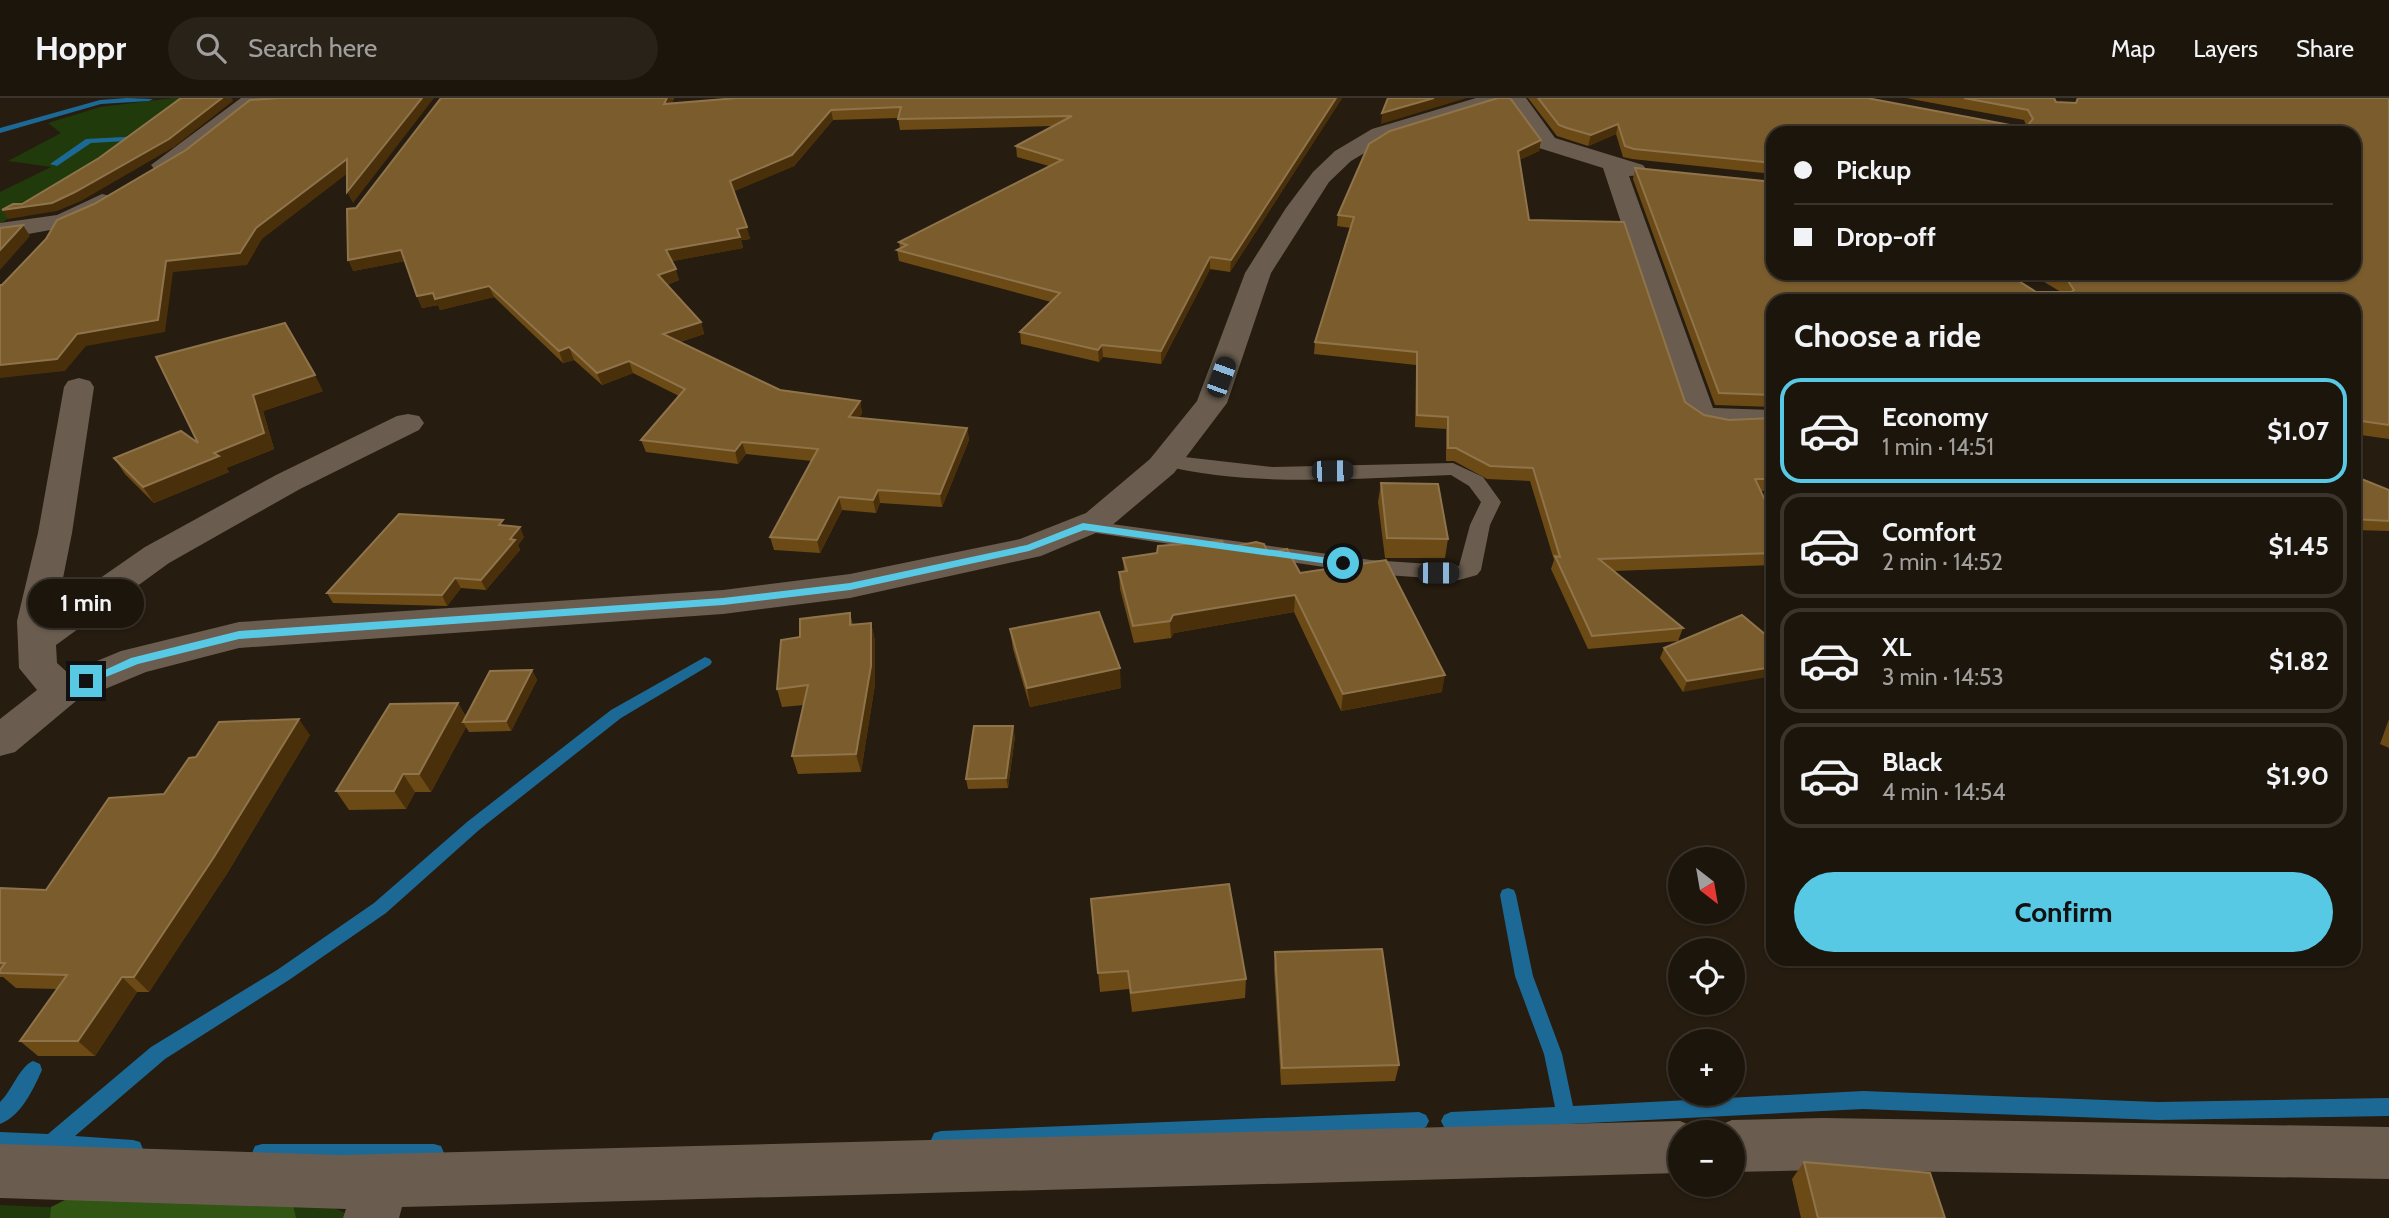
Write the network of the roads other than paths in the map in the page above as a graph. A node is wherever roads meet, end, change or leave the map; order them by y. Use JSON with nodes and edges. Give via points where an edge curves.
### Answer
{"nodes":[{"id":1,"x":1499,"y":98,"type":"edge"},
{"id":2,"x":1515,"y":98,"type":"edge"},
{"id":3,"x":260,"y":100,"type":"edge"},
{"id":4,"x":1613,"y":164,"type":"junction"},
{"id":5,"x":1655,"y":173,"type":"edge"},
{"id":6,"x":51,"y":224,"type":"junction"},
{"id":7,"x":0,"y":231,"type":"edge"},
{"id":8,"x":35,"y":252,"type":"edge"},
{"id":9,"x":79,"y":387,"type":"dead end"},
{"id":10,"x":1766,"y":419,"type":"edge"},
{"id":11,"x":408,"y":423,"type":"dead end"},
{"id":12,"x":1167,"y":461,"type":"junction"},
{"id":13,"x":1083,"y":526,"type":"junction"},
{"id":14,"x":36,"y":641,"type":"junction"},
{"id":15,"x":62,"y":691,"type":"junction"},
{"id":16,"x":0,"y":741,"type":"edge"},
{"id":17,"x":1745,"y":1146,"type":"edge"},
{"id":18,"x":1668,"y":1147,"type":"edge"},
{"id":19,"x":2389,"y":1153,"type":"edge"},
{"id":20,"x":0,"y":1171,"type":"edge"},
{"id":21,"x":378,"y":1199,"type":"edge"}],
"edges":[{"from":1,"to":12,"type":"street","via":[[1380,134],[1343,156],[1321,177],[1258,273],[1212,402]]},
{"from":2,"to":4,"type":"street","via":[[1547,144]]},
{"from":3,"to":6,"type":"street","via":[[183,154],[64,222]]},
{"from":4,"to":5,"type":"street"},
{"from":4,"to":10,"type":"street","via":[[1699,413],[1709,418]]},
{"from":6,"to":7,"type":"street"},
{"from":6,"to":8,"type":"street"},
{"from":9,"to":14,"type":"street"},
{"from":11,"to":14,"type":"street","via":[[288,482],[157,555]]},
{"from":12,"to":13,"type":"street","via":[[1098,520]]},
{"from":12,"to":13,"type":"lane","via":[[1207,469],[1286,472],[1453,469],[1481,484],[1491,502],[1480,525],[1470,570],[1459,573],[1371,567]]},
{"from":13,"to":15,"type":"street","via":[[1029,548],[850,586],[723,602],[239,635],[135,661]]},
{"from":14,"to":15,"type":"street","via":[[38,668]]},
{"from":15,"to":16,"type":"street"},
{"from":17,"to":19,"type":"street"},
{"from":18,"to":21,"type":"street"},
{"from":20,"to":21,"type":"street","via":[[320,1182]]}]}
